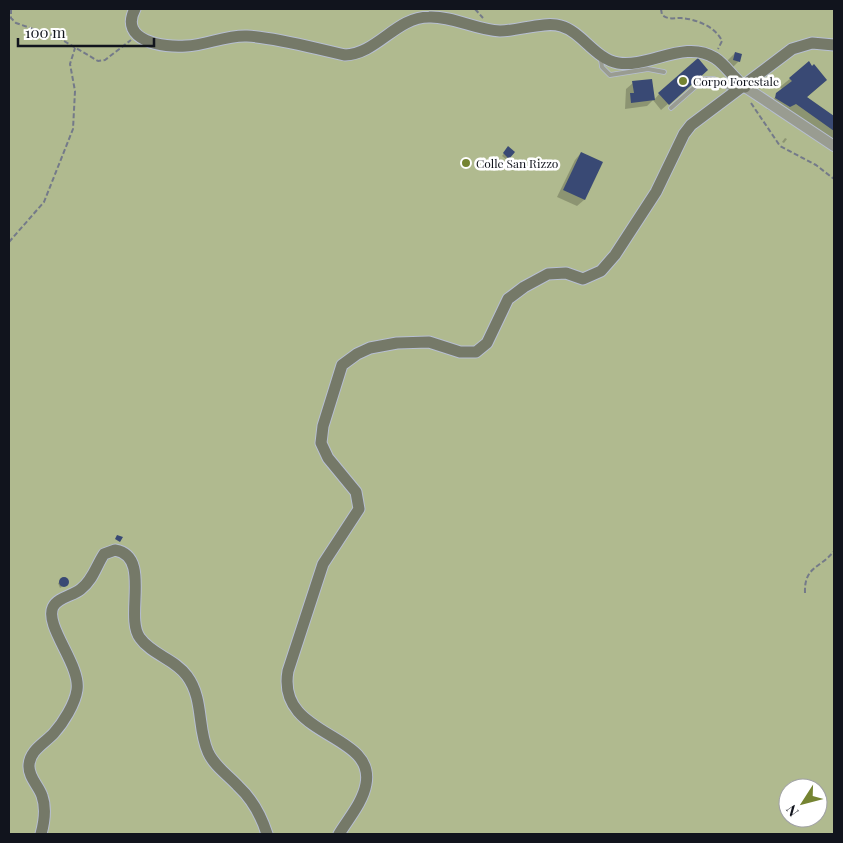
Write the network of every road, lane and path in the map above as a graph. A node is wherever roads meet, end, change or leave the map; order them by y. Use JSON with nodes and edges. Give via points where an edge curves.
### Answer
{"nodes":[{"id":1,"x":11,"y":9,"type":"edge"},
{"id":2,"x":135,"y":9,"type":"edge"},
{"id":3,"x":661,"y":9,"type":"edge"},
{"id":4,"x":137,"y":36,"type":"junction"},
{"id":5,"x":834,"y":45,"type":"edge"},
{"id":6,"x":75,"y":48,"type":"junction"},
{"id":7,"x":714,"y":50,"type":"dead end"},
{"id":8,"x":601,"y":55,"type":"junction"},
{"id":9,"x":664,"y":72,"type":"dead end"},
{"id":10,"x":741,"y":89,"type":"junction"},
{"id":11,"x":752,"y":103,"type":"dead end"},
{"id":12,"x":671,"y":108,"type":"dead end"},
{"id":13,"x":834,"y":146,"type":"edge"},
{"id":14,"x":834,"y":179,"type":"edge"},
{"id":15,"x":9,"y":242,"type":"edge"},
{"id":16,"x":834,"y":551,"type":"edge"},
{"id":17,"x":805,"y":593,"type":"dead end"},
{"id":18,"x":41,"y":834,"type":"edge"},
{"id":19,"x":267,"y":834,"type":"edge"},
{"id":20,"x":339,"y":834,"type":"edge"}],
"edges":[{"from":1,"to":6,"type":"path","via":[[11,18],[16,22],[49,32]]},
{"from":2,"to":4,"type":"main road","via":[[131,22]]},
{"from":3,"to":7,"type":"path","via":[[662,15],[668,19],[691,20],[718,34],[722,41]]},
{"from":4,"to":6,"type":"path","via":[[100,61]]},
{"from":4,"to":8,"type":"main road","via":[[148,42],[171,46],[188,46],[238,36],[260,37],[356,55],[413,19],[430,17],[500,31],[562,26]]},
{"from":5,"to":10,"type":"main road","via":[[812,43],[796,47]]},
{"from":6,"to":15,"type":"path","via":[[70,64],[75,91],[73,129],[44,202]]},
{"from":8,"to":9,"type":"lane","via":[[602,67],[610,75],[648,69]]},
{"from":8,"to":10,"type":"main road","via":[[625,64],[684,52],[703,53],[719,61]]},
{"from":10,"to":12,"type":"lane","via":[[704,79]]},
{"from":10,"to":13,"type":"street"},
{"from":10,"to":20,"type":"main road","via":[[688,128],[656,192],[601,271],[583,279],[566,273],[548,274],[524,287],[508,299],[487,343],[476,352],[460,352],[429,342],[392,343],[357,354],[340,370],[322,426],[321,443],[328,458],[356,492],[359,509],[323,564],[286,684],[290,702],[297,712],[347,746],[364,768],[367,778],[363,793]]},
{"from":11,"to":14,"type":"path","via":[[780,146],[816,164]]},
{"from":16,"to":17,"type":"path","via":[[828,559],[810,570],[804,581]]},
{"from":18,"to":19,"type":"main road","via":[[43,798],[30,773],[30,759],[59,726],[73,702],[77,687],[74,667],[52,618],[52,610],[59,600],[82,589],[92,578],[104,554],[115,550],[127,556],[134,568],[136,632],[144,643],[179,666],[190,680],[198,698],[208,752],[214,763],[254,804]]}]}
